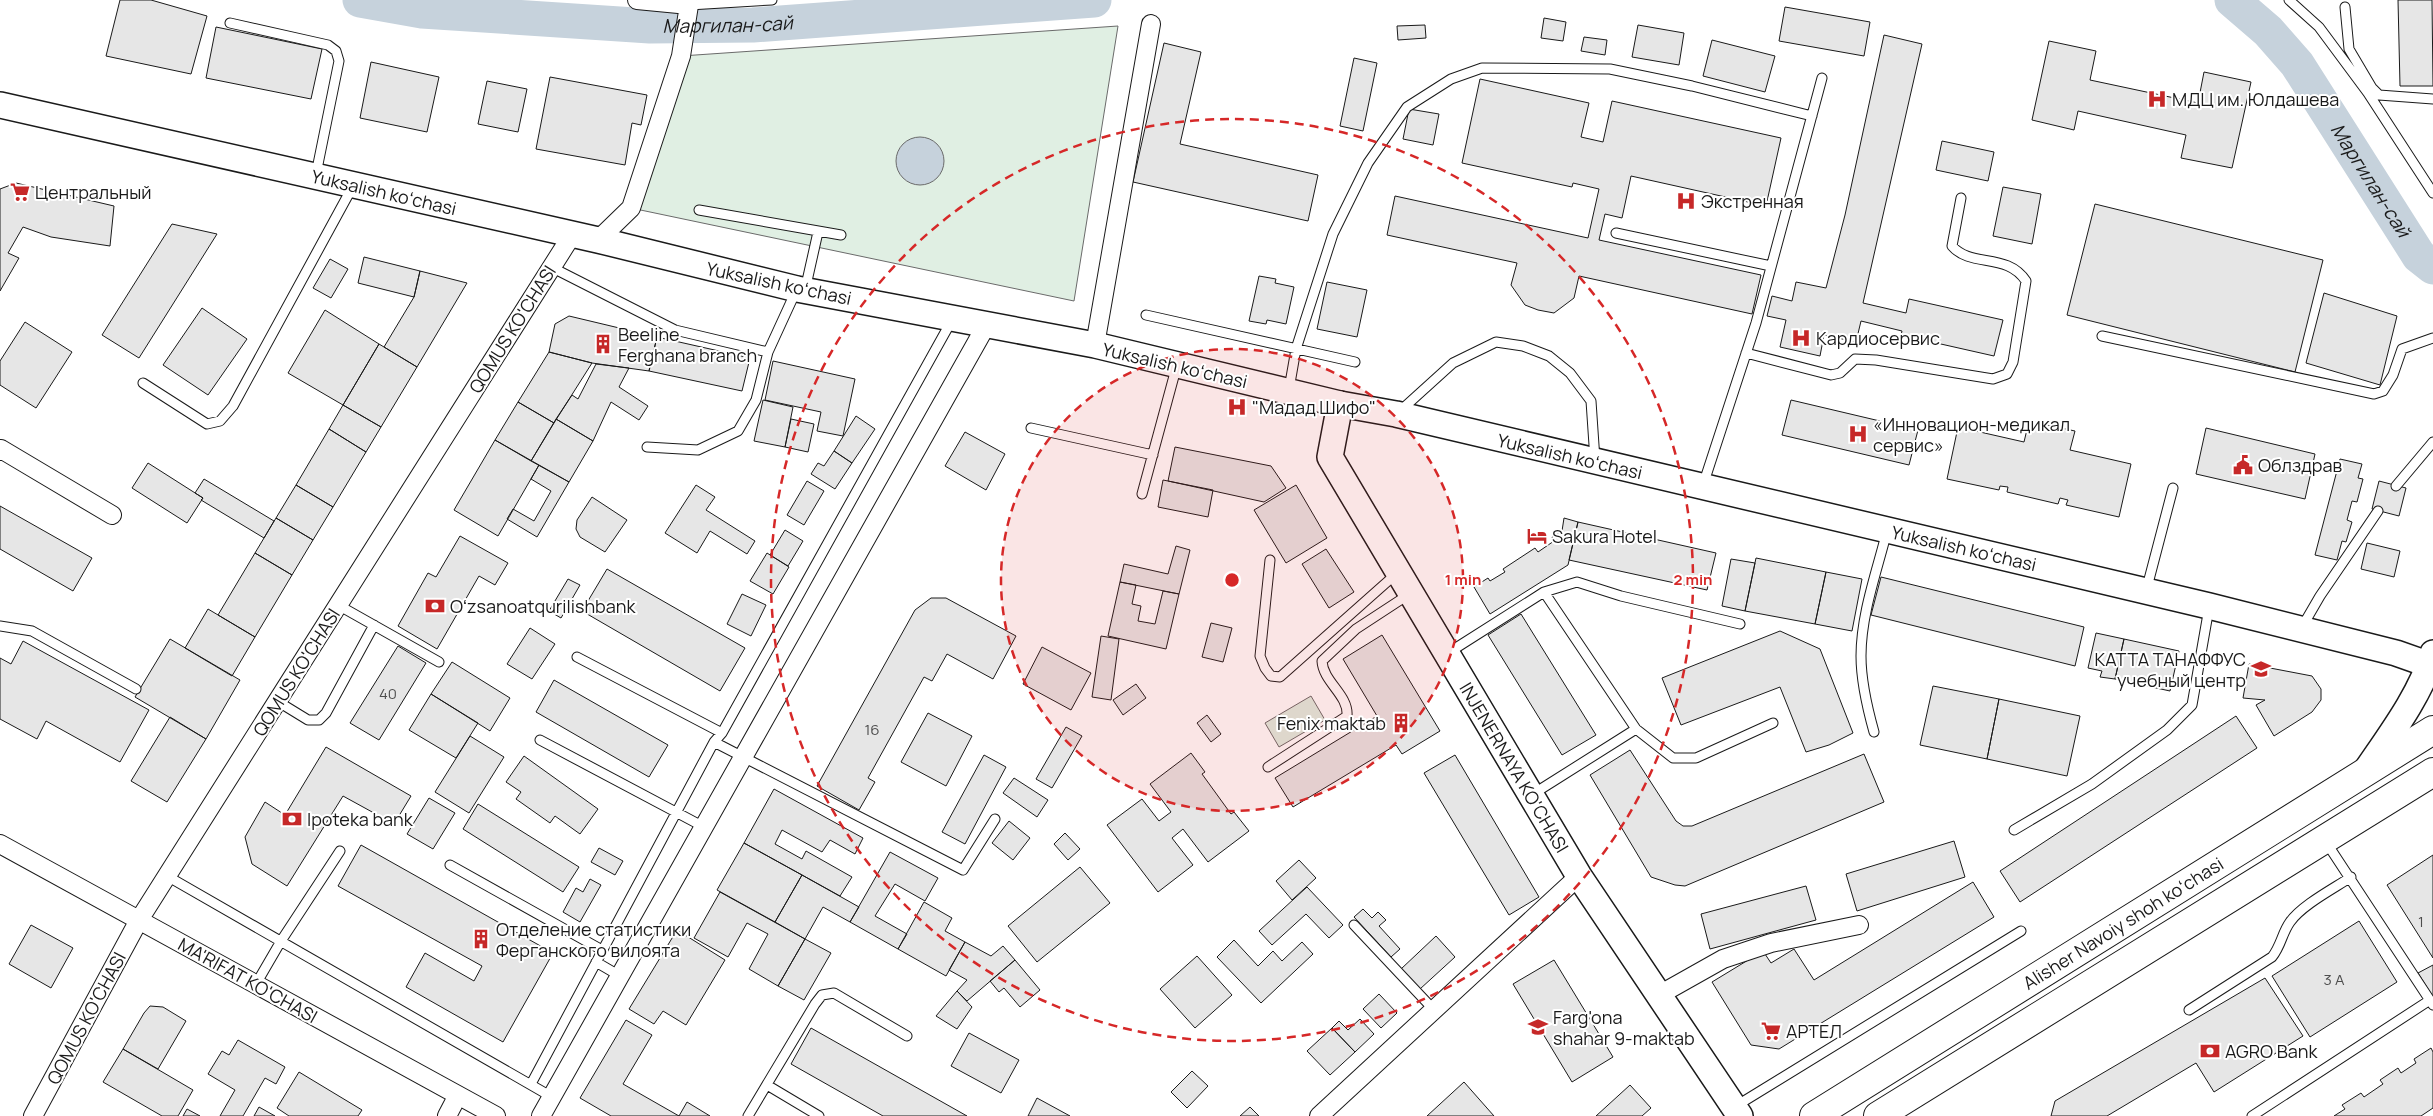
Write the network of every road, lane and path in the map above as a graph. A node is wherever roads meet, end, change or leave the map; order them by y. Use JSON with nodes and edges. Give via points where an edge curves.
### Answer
{"nodes":[{"id":1,"x":637,"y":0,"type":"edge"},
{"id":2,"x":772,"y":0,"type":"edge"},
{"id":3,"x":2289,"y":0,"type":"edge"},
{"id":4,"x":689,"y":5,"type":"junction"},
{"id":5,"x":2345,"y":6,"type":"dead end"},
{"id":6,"x":230,"y":23,"type":"dead end"},
{"id":7,"x":1151,"y":24,"type":"dead end"},
{"id":8,"x":1822,"y":78,"type":"dead end"},
{"id":9,"x":2368,"y":93,"type":"junction"},
{"id":10,"x":2379,"y":95,"type":"junction"},
{"id":11,"x":2433,"y":99,"type":"edge"},
{"id":12,"x":0,"y":105,"type":"edge"},
{"id":13,"x":1812,"y":116,"type":"junction"},
{"id":14,"x":315,"y":177,"type":"junction"},
{"id":15,"x":353,"y":185,"type":"junction"},
{"id":16,"x":2433,"y":194,"type":"edge"},
{"id":17,"x":1961,"y":198,"type":"dead end"},
{"id":18,"x":699,"y":210,"type":"dead end"},
{"id":19,"x":818,"y":232,"type":"junction"},
{"id":20,"x":1616,"y":233,"type":"dead end"},
{"id":21,"x":572,"y":235,"type":"junction"},
{"id":22,"x":841,"y":235,"type":"dead end"},
{"id":23,"x":598,"y":240,"type":"junction"},
{"id":24,"x":1771,"y":266,"type":"junction"},
{"id":25,"x":551,"y":267,"type":"junction"},
{"id":26,"x":801,"y":290,"type":"junction"},
{"id":27,"x":1146,"y":315,"type":"dead end"},
{"id":28,"x":954,"y":318,"type":"junction"},
{"id":29,"x":987,"y":324,"type":"junction"},
{"id":30,"x":2102,"y":336,"type":"dead end"},
{"id":31,"x":2433,"y":338,"type":"edge"},
{"id":32,"x":1095,"y":345,"type":"junction"},
{"id":33,"x":1296,"y":349,"type":"junction"},
{"id":34,"x":768,"y":352,"type":"junction"},
{"id":35,"x":1746,"y":353,"type":"junction"},
{"id":36,"x":1355,"y":362,"type":"dead end"},
{"id":37,"x":1177,"y":365,"type":"junction"},
{"id":38,"x":143,"y":383,"type":"dead end"},
{"id":39,"x":1288,"y":392,"type":"junction"},
{"id":40,"x":1340,"y":404,"type":"junction"},
{"id":41,"x":1396,"y":414,"type":"junction"},
{"id":42,"x":1031,"y":428,"type":"dead end"},
{"id":43,"x":2433,"y":442,"type":"edge"},
{"id":44,"x":647,"y":447,"type":"dead end"},
{"id":45,"x":0,"y":451,"type":"edge"},
{"id":46,"x":1153,"y":455,"type":"junction"},
{"id":47,"x":1595,"y":462,"type":"junction"},
{"id":48,"x":2396,"y":486,"type":"dead end"},
{"id":49,"x":1702,"y":487,"type":"junction"},
{"id":50,"x":2173,"y":488,"type":"dead end"},
{"id":51,"x":1142,"y":494,"type":"dead end"},
{"id":52,"x":2378,"y":511,"type":"dead end"},
{"id":53,"x":112,"y":515,"type":"dead end"},
{"id":54,"x":1887,"y":530,"type":"junction"},
{"id":55,"x":1270,"y":560,"type":"dead end"},
{"id":56,"x":1398,"y":572,"type":"junction"},
{"id":57,"x":2146,"y":591,"type":"junction"},
{"id":58,"x":1544,"y":592,"type":"junction"},
{"id":59,"x":1411,"y":593,"type":"junction"},
{"id":60,"x":338,"y":605,"type":"junction"},
{"id":61,"x":2209,"y":606,"type":"junction"},
{"id":62,"x":1740,"y":624,"type":"dead end"},
{"id":63,"x":374,"y":625,"type":"junction"},
{"id":64,"x":0,"y":626,"type":"edge"},
{"id":65,"x":2301,"y":629,"type":"junction"},
{"id":66,"x":1447,"y":654,"type":"junction"},
{"id":67,"x":577,"y":657,"type":"dead end"},
{"id":68,"x":2432,"y":661,"type":"edge"},
{"id":69,"x":439,"y":662,"type":"dead end"},
{"id":70,"x":136,"y":689,"type":"dead end"},
{"id":71,"x":277,"y":701,"type":"junction"},
{"id":72,"x":1773,"y":723,"type":"dead end"},
{"id":73,"x":1636,"y":729,"type":"junction"},
{"id":74,"x":2433,"y":730,"type":"edge"},
{"id":75,"x":1874,"y":732,"type":"dead end"},
{"id":76,"x":722,"y":733,"type":"junction"},
{"id":77,"x":540,"y":740,"type":"dead end"},
{"id":78,"x":714,"y":742,"type":"junction"},
{"id":79,"x":743,"y":757,"type":"junction"},
{"id":80,"x":1268,"y":767,"type":"dead end"},
{"id":81,"x":2433,"y":772,"type":"edge"},
{"id":82,"x":2365,"y":773,"type":"junction"},
{"id":83,"x":1531,"y":796,"type":"junction"},
{"id":84,"x":676,"y":812,"type":"junction"},
{"id":85,"x":995,"y":819,"type":"dead end"},
{"id":86,"x":704,"y":827,"type":"junction"},
{"id":87,"x":2014,"y":830,"type":"dead end"},
{"id":88,"x":2326,"y":841,"type":"junction"},
{"id":89,"x":0,"y":844,"type":"edge"},
{"id":90,"x":340,"y":851,"type":"dead end"},
{"id":91,"x":450,"y":866,"type":"dead end"},
{"id":92,"x":167,"y":876,"type":"junction"},
{"id":93,"x":1579,"y":876,"type":"junction"},
{"id":94,"x":2351,"y":878,"type":"junction"},
{"id":95,"x":139,"y":920,"type":"junction"},
{"id":96,"x":1354,"y":925,"type":"dead end"},
{"id":97,"x":1859,"y":925,"type":"dead end"},
{"id":98,"x":2021,"y":931,"type":"dead end"},
{"id":99,"x":280,"y":941,"type":"junction"},
{"id":100,"x":602,"y":950,"type":"junction"},
{"id":101,"x":596,"y":962,"type":"junction"},
{"id":102,"x":620,"y":976,"type":"junction"},
{"id":103,"x":256,"y":984,"type":"junction"},
{"id":104,"x":1659,"y":996,"type":"junction"},
{"id":105,"x":2431,"y":1002,"type":"edge"},
{"id":106,"x":1434,"y":1010,"type":"junction"},
{"id":107,"x":2189,"y":1010,"type":"dead end"},
{"id":108,"x":907,"y":1036,"type":"dead end"},
{"id":109,"x":531,"y":1084,"type":"junction"},
{"id":110,"x":766,"y":1085,"type":"junction"},
{"id":111,"x":458,"y":1096,"type":"junction"},
{"id":112,"x":552,"y":1097,"type":"junction"},
{"id":113,"x":1737,"y":1112,"type":"edge"},
{"id":114,"x":1829,"y":1112,"type":"edge"},
{"id":115,"x":33,"y":1116,"type":"edge"},
{"id":116,"x":447,"y":1116,"type":"edge"},
{"id":117,"x":496,"y":1116,"type":"edge"},
{"id":118,"x":541,"y":1116,"type":"edge"},
{"id":119,"x":748,"y":1116,"type":"edge"},
{"id":120,"x":819,"y":1116,"type":"edge"},
{"id":121,"x":1319,"y":1116,"type":"edge"},
{"id":122,"x":1878,"y":1116,"type":"edge"},
{"id":123,"x":2252,"y":1116,"type":"edge"}],
"edges":[{"from":1,"to":4,"type":"street"},
{"from":2,"to":4,"type":"lane"},
{"from":3,"to":9,"type":"lane","via":[[2320,27]]},
{"from":4,"to":23,"type":"street","via":[[681,56],[631,208]]},
{"from":5,"to":10,"type":"lane","via":[[2349,49]]},
{"from":6,"to":14,"type":"lane","via":[[328,45],[336,51],[340,61]]},
{"from":7,"to":32,"type":"street"},
{"from":8,"to":13,"type":"lane"},
{"from":9,"to":10,"type":"lane"},
{"from":9,"to":16,"type":"lane"},
{"from":10,"to":11,"type":"lane"},
{"from":12,"to":14,"type":"main road","name":"Yuksalish koʻchasi"},
{"from":13,"to":24,"type":"lane"},
{"from":13,"to":33,"type":"lane","via":[[1610,69],[1482,68],[1451,79],[1407,107],[1368,163],[1334,234]]},
{"from":14,"to":15,"type":"main road","name":"Yuksalish koʻchasi"},
{"from":15,"to":21,"type":"main road","name":"Yuksalish koʻchasi"},
{"from":15,"to":38,"type":"lane","via":[[233,406],[220,420],[207,424]]},
{"from":17,"to":35,"type":"lane","via":[[1952,246],[1959,254],[2002,262],[2020,271],[2026,281],[2013,362],[2007,374],[1993,379],[1855,359],[1840,373],[1831,375]]},
{"from":18,"to":19,"type":"lane"},
{"from":19,"to":22,"type":"lane"},
{"from":19,"to":26,"type":"lane"},
{"from":20,"to":24,"type":"lane"},
{"from":21,"to":23,"type":"main road","name":"Yuksalish koʻchasi"},
{"from":21,"to":25,"type":"street","name":"QOMUS KO'CHASI"},
{"from":23,"to":26,"type":"main road","name":"Yuksalish koʻchasi"},
{"from":24,"to":35,"type":"lane"},
{"from":25,"to":34,"type":"lane","via":[[675,330]]},
{"from":25,"to":60,"type":"street","name":"QOMUS KO'CHASI"},
{"from":26,"to":28,"type":"main road","name":"Yuksalish koʻchasi"},
{"from":26,"to":34,"type":"lane"},
{"from":27,"to":33,"type":"lane"},
{"from":28,"to":29,"type":"main road","name":"Yuksalish koʻchasi"},
{"from":28,"to":76,"type":"lane"},
{"from":29,"to":32,"type":"main road","name":"Yuksalish koʻchasi"},
{"from":29,"to":79,"type":"street"},
{"from":30,"to":31,"type":"lane","via":[[2374,394],[2383,391],[2393,375],[2402,349]]},
{"from":32,"to":37,"type":"main road","name":"Yuksalish koʻchasi"},
{"from":33,"to":36,"type":"lane"},
{"from":33,"to":39,"type":"lane"},
{"from":34,"to":44,"type":"lane","via":[[756,400],[738,431],[698,450]]},
{"from":35,"to":49,"type":"lane"},
{"from":37,"to":39,"type":"main road","name":"Yuksalish koʻchasi"},
{"from":37,"to":46,"type":"lane"},
{"from":39,"to":40,"type":"main road","name":"Yuksalish koʻchasi"},
{"from":40,"to":41,"type":"main road","name":"Yuksalish koʻchasi"},
{"from":40,"to":56,"type":"main road","name":"INJENERNAYA KO'CHASI","via":[[1330,457]]},
{"from":41,"to":47,"type":"main road","name":"Yuksalish koʻchasi"},
{"from":41,"to":47,"type":"lane","via":[[1453,364],[1496,342],[1523,346],[1549,356],[1570,373],[1591,401]]},
{"from":42,"to":46,"type":"lane"},
{"from":43,"to":48,"type":"lane"},
{"from":45,"to":53,"type":"street"},
{"from":46,"to":51,"type":"lane"},
{"from":47,"to":49,"type":"main road","name":"Yuksalish koʻchasi"},
{"from":49,"to":54,"type":"main road","name":"Yuksalish koʻchasi"},
{"from":50,"to":57,"type":"lane"},
{"from":52,"to":65,"type":"lane"},
{"from":54,"to":57,"type":"main road","name":"Yuksalish koʻchasi"},
{"from":54,"to":75,"type":"lane","via":[[1864,624],[1861,656],[1864,697]]},
{"from":55,"to":56,"type":"lane","via":[[1260,656],[1271,676],[1280,677]]},
{"from":56,"to":59,"type":"main road","name":"INJENERNAYA KO'CHASI"},
{"from":57,"to":61,"type":"main road","name":"Yuksalish koʻchasi"},
{"from":58,"to":62,"type":"lane","via":[[1578,582],[1622,596]]},
{"from":58,"to":66,"type":"lane"},
{"from":58,"to":73,"type":"lane"},
{"from":59,"to":66,"type":"main road","name":"INJENERNAYA KO'CHASI"},
{"from":59,"to":80,"type":"lane","via":[[1356,629],[1322,661],[1322,669],[1348,708],[1347,716]]},
{"from":60,"to":63,"type":"lane"},
{"from":60,"to":71,"type":"street","name":"QOMUS KO'CHASI"},
{"from":61,"to":65,"type":"main road","name":"Yuksalish koʻchasi"},
{"from":61,"to":87,"type":"lane","via":[[2192,705],[2167,730],[2092,784]]},
{"from":63,"to":69,"type":"lane"},
{"from":63,"to":71,"type":"lane","via":[[319,720],[308,720]]},
{"from":64,"to":70,"type":"lane","via":[[32,630]]},
{"from":65,"to":68,"type":"main road","name":"Yuksalish koʻchasi"},
{"from":66,"to":83,"type":"main road","name":"INJENERNAYA KO'CHASI"},
{"from":67,"to":76,"type":"lane"},
{"from":68,"to":82,"type":"main road","via":[[2405,712]]},
{"from":71,"to":92,"type":"street","name":"QOMUS KO'CHASI"},
{"from":72,"to":73,"type":"lane","via":[[1696,758],[1673,758]]},
{"from":73,"to":83,"type":"lane"},
{"from":74,"to":82,"type":"main road","name":"Alisher Navoiy shoh koʻchasi"},
{"from":76,"to":78,"type":"lane"},
{"from":77,"to":84,"type":"lane"},
{"from":78,"to":79,"type":"lane"},
{"from":78,"to":84,"type":"lane"},
{"from":79,"to":85,"type":"lane","via":[[962,870]]},
{"from":79,"to":86,"type":"street"},
{"from":81,"to":88,"type":"main road","name":"Alisher Navoiy shoh koʻchasi"},
{"from":82,"to":114,"type":"main road","name":"Alisher Navoiy shoh koʻchasi"},
{"from":83,"to":93,"type":"main road","name":"INJENERNAYA KO'CHASI"},
{"from":84,"to":86,"type":"lane"},
{"from":84,"to":100,"type":"lane"},
{"from":86,"to":102,"type":"street"},
{"from":88,"to":94,"type":"lane"},
{"from":88,"to":122,"type":"main road","name":"Alisher Navoiy shoh koʻchasi"},
{"from":89,"to":95,"type":"street","name":"MA'RIFAT KO'CHASI"},
{"from":90,"to":99,"type":"lane"},
{"from":91,"to":100,"type":"lane"},
{"from":92,"to":95,"type":"street","name":"QOMUS KO'CHASI"},
{"from":92,"to":99,"type":"lane"},
{"from":93,"to":104,"type":"main road","name":"INJENERNAYA KO'CHASI"},
{"from":93,"to":106,"type":"street"},
{"from":94,"to":105,"type":"lane"},
{"from":94,"to":107,"type":"lane","via":[[2296,914],[2272,957]]},
{"from":95,"to":103,"type":"street","name":"MA'RIFAT KO'CHASI"},
{"from":95,"to":115,"type":"street","name":"QOMUS KO'CHASI"},
{"from":96,"to":106,"type":"lane"},
{"from":97,"to":104,"type":"street","via":[[1771,943],[1723,959]]},
{"from":98,"to":113,"type":"lane"},
{"from":99,"to":103,"type":"lane"},
{"from":99,"to":109,"type":"lane"},
{"from":100,"to":101,"type":"lane"},
{"from":101,"to":102,"type":"lane"},
{"from":101,"to":109,"type":"lane"},
{"from":102,"to":112,"type":"street"},
{"from":103,"to":111,"type":"street","name":"MA'RIFAT KO'CHASI"},
{"from":104,"to":113,"type":"main road","name":"INJENERNAYA KO'CHASI"},
{"from":105,"to":123,"type":"lane"},
{"from":106,"to":121,"type":"street"},
{"from":108,"to":110,"type":"lane","via":[[834,993],[822,995]]},
{"from":109,"to":112,"type":"lane"},
{"from":110,"to":119,"type":"lane"},
{"from":110,"to":120,"type":"lane"},
{"from":111,"to":116,"type":"street"},
{"from":111,"to":117,"type":"street","name":"MA'RIFAT KO'CHASI"},
{"from":112,"to":118,"type":"street"}]}
